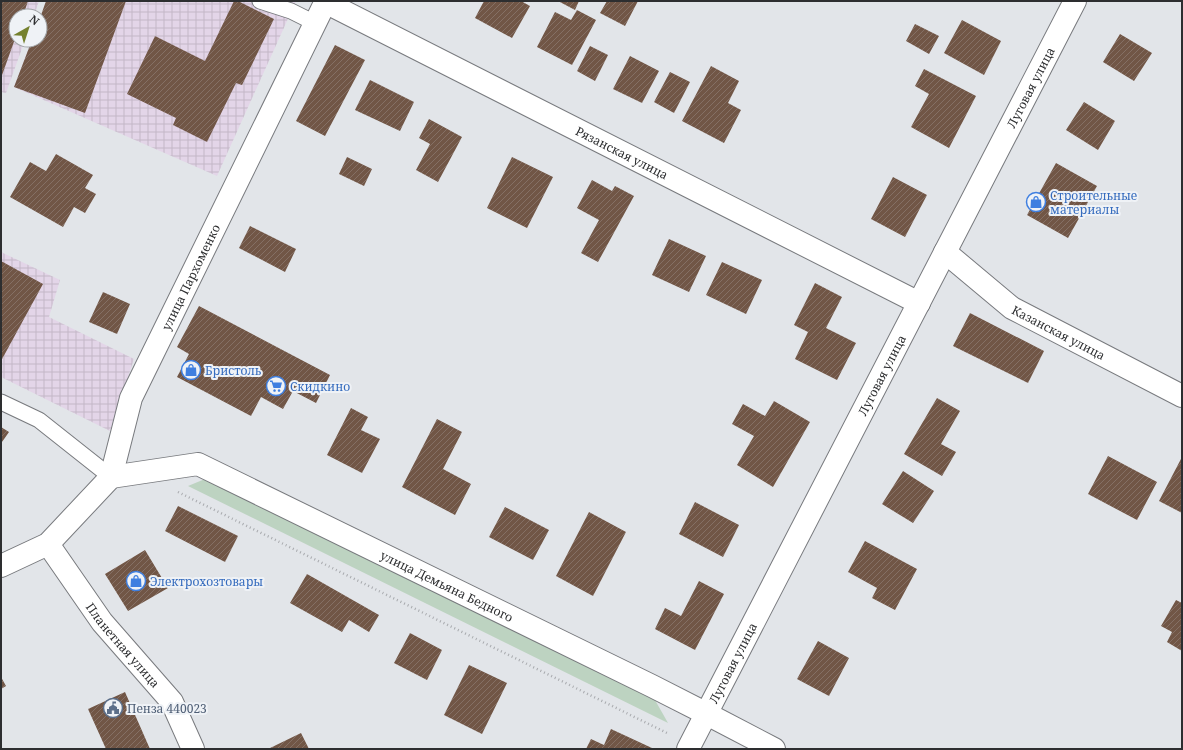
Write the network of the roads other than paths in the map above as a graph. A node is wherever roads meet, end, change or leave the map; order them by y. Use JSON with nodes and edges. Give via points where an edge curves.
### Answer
{"nodes":[{"id":1,"x":260,"y":1,"type":"edge"},
{"id":2,"x":325,"y":1,"type":"edge"},
{"id":3,"x":1075,"y":1,"type":"edge"},
{"id":4,"x":315,"y":23,"type":"junction"},
{"id":5,"x":946,"y":252,"type":"junction"},
{"id":6,"x":919,"y":303,"type":"junction"},
{"id":7,"x":1182,"y":396,"type":"edge"},
{"id":8,"x":1,"y":402,"type":"edge"},
{"id":9,"x":111,"y":476,"type":"junction"},
{"id":10,"x":48,"y":544,"type":"junction"},
{"id":11,"x":1,"y":566,"type":"edge"},
{"id":12,"x":707,"y":714,"type":"junction"},
{"id":13,"x":690,"y":747,"type":"edge"},
{"id":14,"x":192,"y":749,"type":"edge"},
{"id":15,"x":774,"y":749,"type":"edge"}],
"edges":[{"from":1,"to":4,"type":"lane","via":[[291,11]]},
{"from":2,"to":4,"type":"street","name":"улица Пархоменко"},
{"from":2,"to":6,"type":"street","name":"Рязанская улица"},
{"from":3,"to":5,"type":"street","name":"Луговая улица"},
{"from":4,"to":9,"type":"street","name":"улица Пархоменко","via":[[131,398]]},
{"from":5,"to":6,"type":"street","name":"Луговая улица"},
{"from":5,"to":7,"type":"street","name":"Казанская улица","via":[[1012,308]]},
{"from":6,"to":12,"type":"street","name":"Луговая улица"},
{"from":8,"to":9,"type":"lane","via":[[39,420]]},
{"from":9,"to":10,"type":"street","name":"улица Пархоменко"},
{"from":9,"to":12,"type":"street","name":"улица Демьяна Бедного","via":[[198,464]]},
{"from":10,"to":11,"type":"street"},
{"from":10,"to":14,"type":"street","name":"Планетная улица","via":[[102,622],[172,702]]},
{"from":12,"to":13,"type":"street","name":"Луговая улица"},
{"from":12,"to":15,"type":"street","name":"улица Демьяна Бедного"}]}
